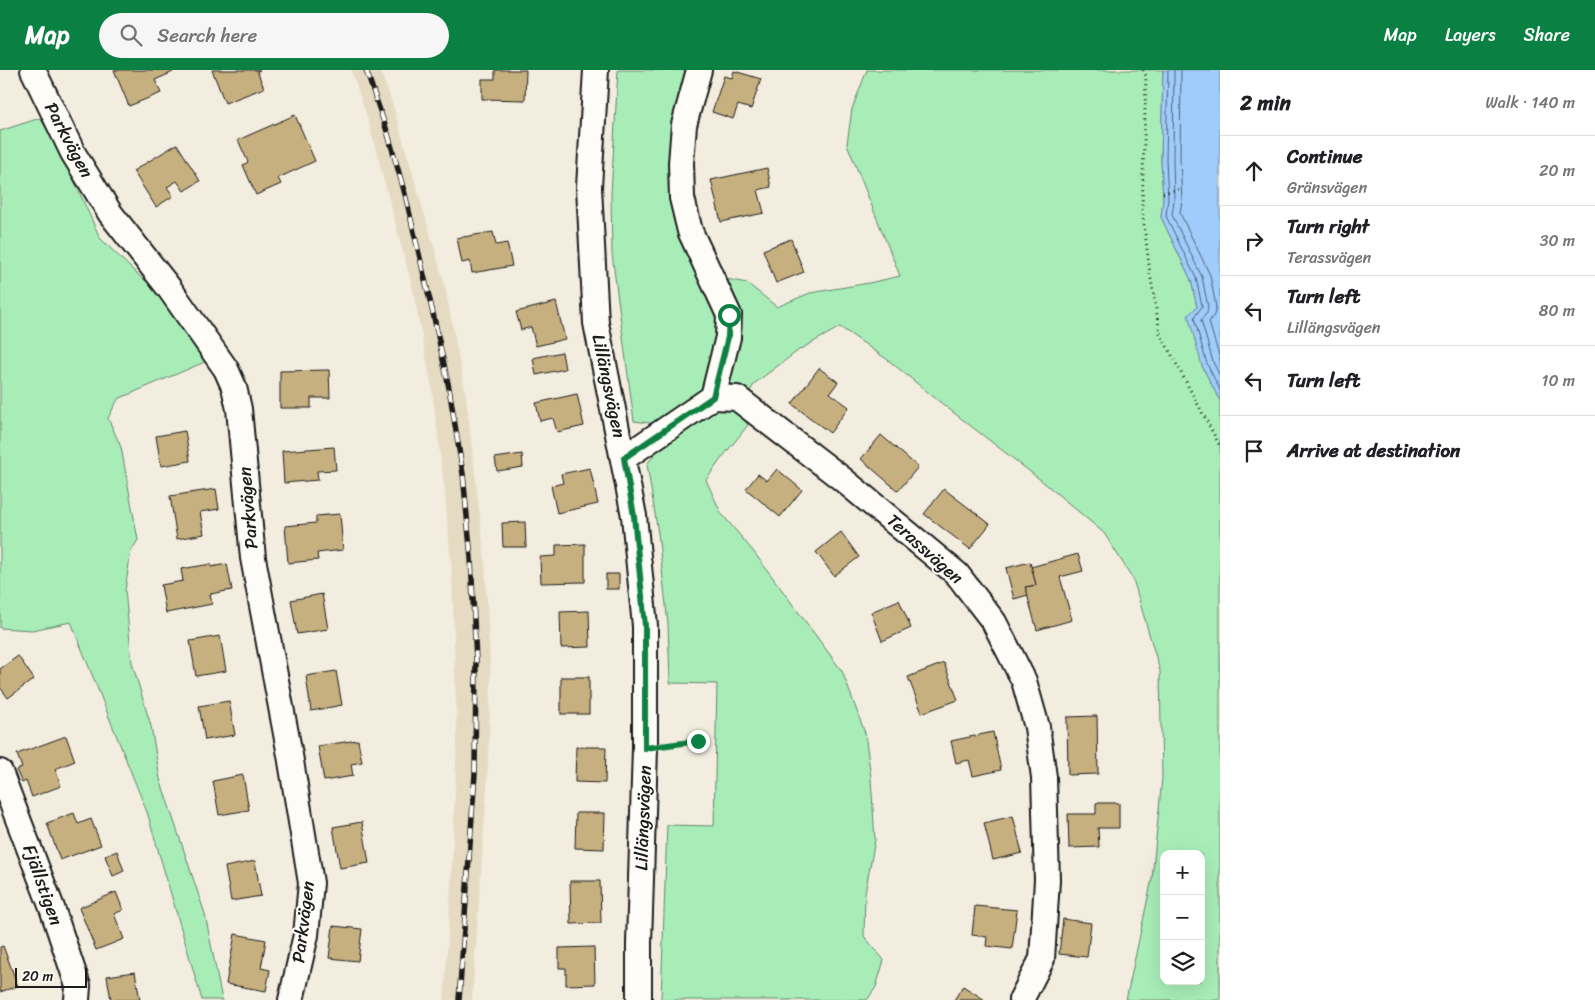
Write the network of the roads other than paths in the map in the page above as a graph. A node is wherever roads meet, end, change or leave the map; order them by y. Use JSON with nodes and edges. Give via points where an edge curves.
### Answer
{"nodes":[{"id":1,"x":33,"y":70,"type":"edge"},
{"id":2,"x":596,"y":70,"type":"edge"},
{"id":3,"x":699,"y":70,"type":"edge"},
{"id":4,"x":713,"y":397,"type":"junction"},
{"id":5,"x":624,"y":458,"type":"junction"},
{"id":6,"x":0,"y":772,"type":"edge"},
{"id":7,"x":77,"y":1000,"type":"edge"},
{"id":8,"x":291,"y":1000,"type":"edge"},
{"id":9,"x":639,"y":1000,"type":"edge"},
{"id":10,"x":1021,"y":1000,"type":"edge"}],
"edges":[{"from":1,"to":8,"type":"street","name":"Parkvägen","via":[[73,153],[110,213],[180,304],[226,369],[234,387],[240,417],[253,558],[311,883],[306,935]]},
{"from":2,"to":5,"type":"street","name":"Lillängsvägen","via":[[589,187],[596,323]]},
{"from":3,"to":4,"type":"street","via":[[684,125],[682,198],[690,231],[729,315],[728,337]]},
{"from":4,"to":5,"type":"street"},
{"from":4,"to":10,"type":"street","name":"Terassvägen","via":[[737,398],[957,574],[994,622],[1024,680],[1037,726],[1044,777],[1047,880],[1042,960]]},
{"from":5,"to":9,"type":"street","name":"Lillängsvägen","via":[[634,516],[645,626]]},
{"from":6,"to":7,"type":"street","name":"Fjällstigen","via":[[52,908],[78,986]]}]}
